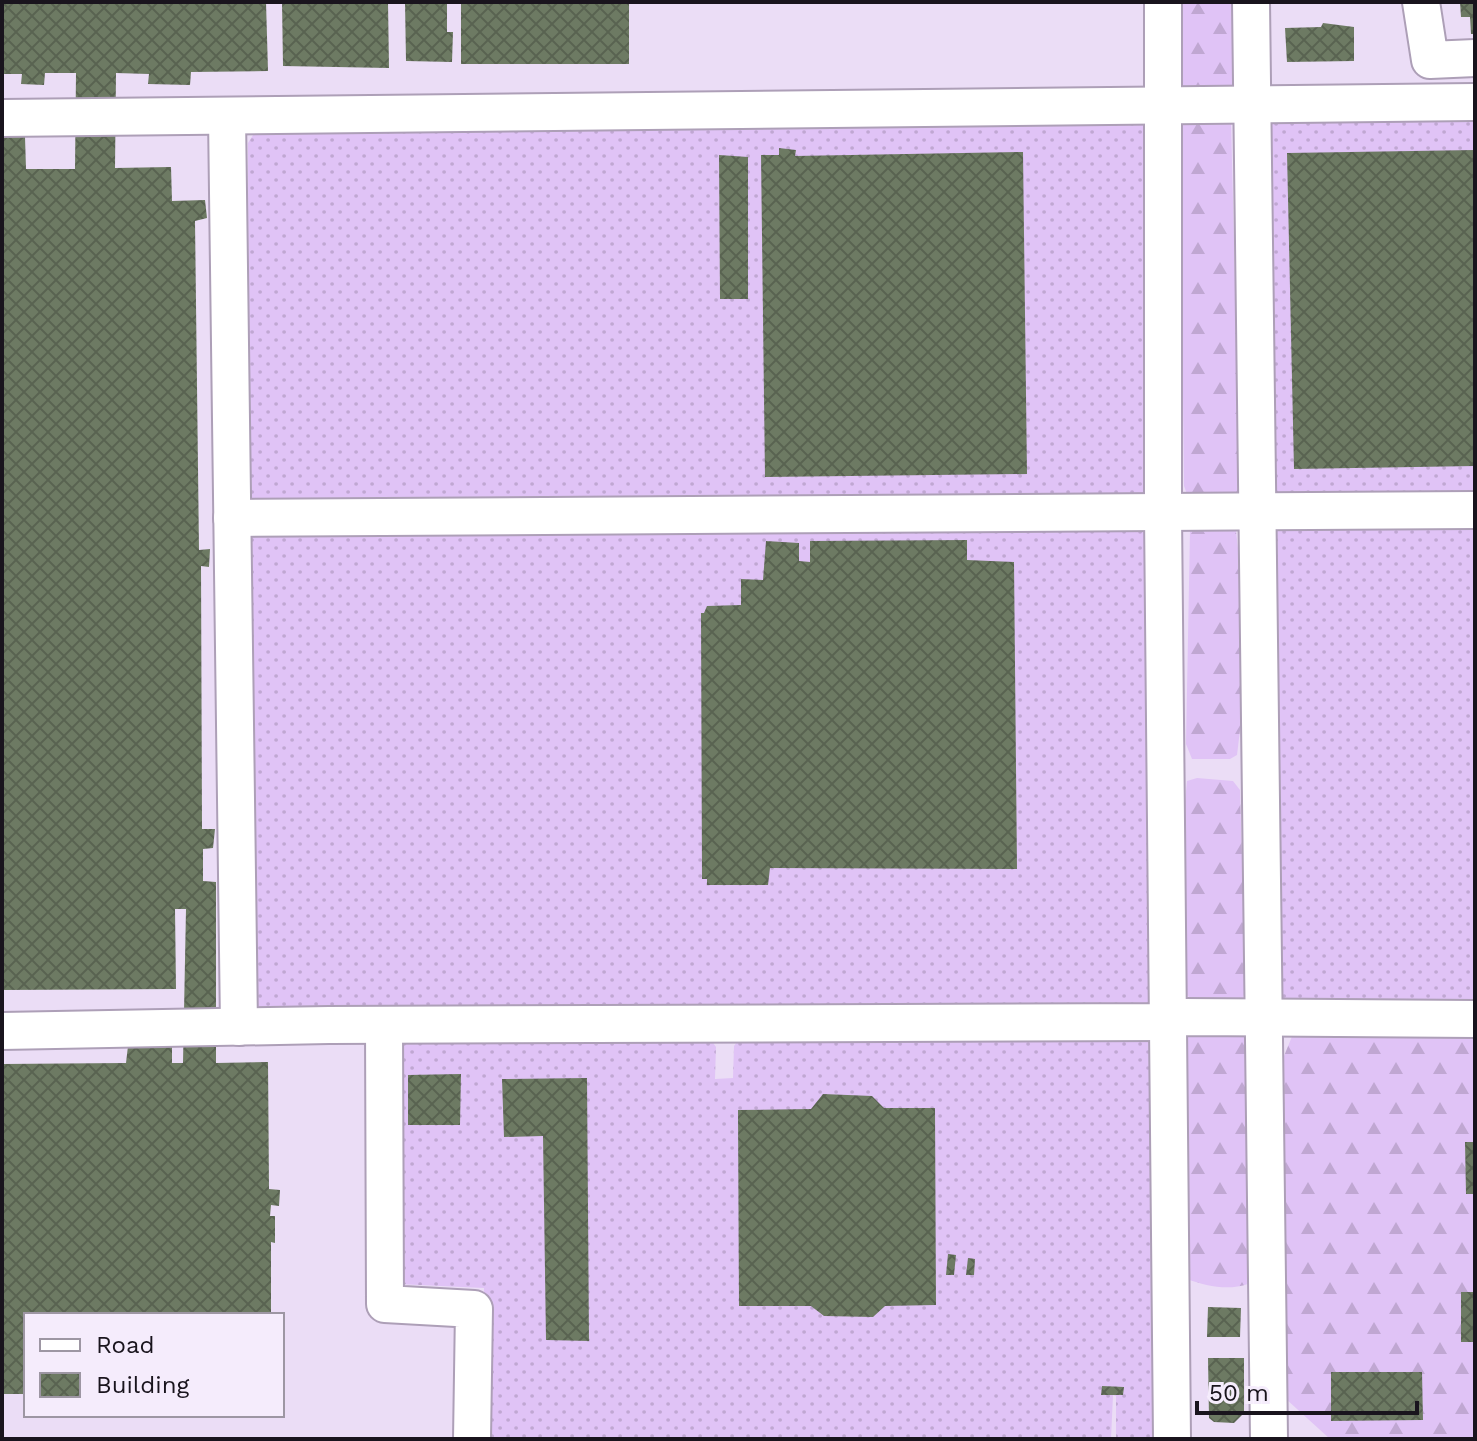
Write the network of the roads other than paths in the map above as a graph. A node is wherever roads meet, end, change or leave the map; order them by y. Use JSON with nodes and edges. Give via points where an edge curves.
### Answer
{"nodes":[{"id":1,"x":1163,"y":2,"type":"edge"},
{"id":2,"x":1251,"y":2,"type":"edge"},
{"id":3,"x":1421,"y":2,"type":"edge"},
{"id":4,"x":1475,"y":58,"type":"edge"},
{"id":5,"x":1475,"y":102,"type":"edge"},
{"id":6,"x":1162,"y":105,"type":"junction"},
{"id":7,"x":1252,"y":106,"type":"junction"},
{"id":8,"x":227,"y":116,"type":"junction"},
{"id":9,"x":2,"y":118,"type":"edge"},
{"id":10,"x":1475,"y":510,"type":"edge"},
{"id":11,"x":1256,"y":512,"type":"junction"},
{"id":12,"x":1163,"y":514,"type":"junction"},
{"id":13,"x":232,"y":518,"type":"junction"},
{"id":14,"x":1263,"y":1018,"type":"junction"},
{"id":15,"x":1475,"y":1019,"type":"edge"},
{"id":16,"x":1170,"y":1022,"type":"junction"},
{"id":17,"x":384,"y":1025,"type":"junction"},
{"id":18,"x":239,"y":1027,"type":"junction"},
{"id":19,"x":2,"y":1031,"type":"edge"},
{"id":20,"x":472,"y":1439,"type":"edge"},
{"id":21,"x":1172,"y":1439,"type":"edge"},
{"id":22,"x":1269,"y":1439,"type":"edge"}],
"edges":[{"from":1,"to":6,"type":"street"},
{"from":2,"to":7,"type":"street"},
{"from":3,"to":4,"type":"street","via":[[1430,60]]},
{"from":5,"to":7,"type":"street"},
{"from":6,"to":7,"type":"street"},
{"from":6,"to":8,"type":"street"},
{"from":6,"to":12,"type":"street"},
{"from":7,"to":11,"type":"street"},
{"from":8,"to":9,"type":"street"},
{"from":8,"to":13,"type":"street"},
{"from":10,"to":11,"type":"street"},
{"from":11,"to":12,"type":"street"},
{"from":11,"to":14,"type":"street"},
{"from":12,"to":13,"type":"street"},
{"from":12,"to":16,"type":"street"},
{"from":13,"to":18,"type":"street"},
{"from":14,"to":15,"type":"street"},
{"from":14,"to":16,"type":"street","via":[[1183,1017]]},
{"from":14,"to":22,"type":"street"},
{"from":16,"to":17,"type":"street"},
{"from":16,"to":21,"type":"street"},
{"from":17,"to":18,"type":"street"},
{"from":17,"to":20,"type":"street","via":[[385,1304],[474,1309]]},
{"from":18,"to":19,"type":"street"}]}
